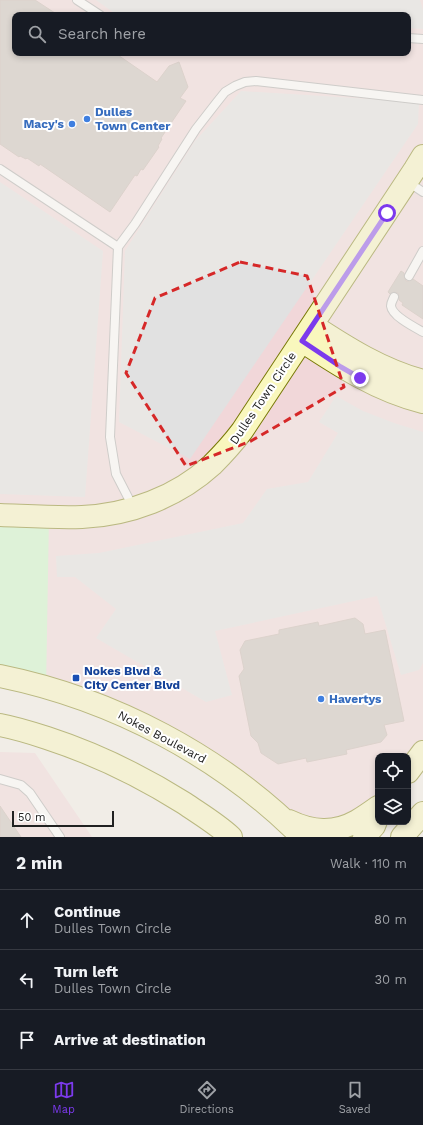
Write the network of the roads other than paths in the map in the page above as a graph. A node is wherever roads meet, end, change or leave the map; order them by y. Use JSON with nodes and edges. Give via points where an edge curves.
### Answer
{"nodes":[{"id":1,"x":77,"y":0,"type":"edge"},
{"id":2,"x":95,"y":12,"type":"edge"},
{"id":3,"x":411,"y":38,"type":"edge"},
{"id":4,"x":423,"y":39,"type":"edge"},
{"id":5,"x":423,"y":100,"type":"edge"},
{"id":6,"x":423,"y":156,"type":"edge"},
{"id":7,"x":0,"y":169,"type":"edge"},
{"id":8,"x":415,"y":187,"type":"edge"},
{"id":9,"x":118,"y":247,"type":"junction"},
{"id":10,"x":423,"y":252,"type":"edge"},
{"id":11,"x":409,"y":276,"type":"dead end"},
{"id":12,"x":394,"y":297,"type":"dead end"},
{"id":13,"x":423,"y":332,"type":"edge"},
{"id":14,"x":307,"y":333,"type":"junction"},
{"id":15,"x":423,"y":381,"type":"edge"},
{"id":16,"x":423,"y":402,"type":"edge"},
{"id":17,"x":134,"y":508,"type":"junction"},
{"id":18,"x":0,"y":515,"type":"edge"},
{"id":19,"x":0,"y":676,"type":"edge"},
{"id":20,"x":0,"y":725,"type":"edge"},
{"id":21,"x":423,"y":752,"type":"edge"},
{"id":22,"x":411,"y":768,"type":"edge"},
{"id":23,"x":0,"y":779,"type":"edge"},
{"id":24,"x":375,"y":809,"type":"edge"},
{"id":25,"x":423,"y":813,"type":"edge"},
{"id":26,"x":285,"y":820,"type":"junction"},
{"id":27,"x":375,"y":824,"type":"edge"},
{"id":28,"x":60,"y":837,"type":"edge"},
{"id":29,"x":231,"y":837,"type":"edge"},
{"id":30,"x":302,"y":837,"type":"edge"},
{"id":31,"x":364,"y":837,"type":"edge"},
{"id":32,"x":402,"y":837,"type":"edge"}],
"edges":[{"from":1,"to":2,"type":"lane"},
{"from":3,"to":4,"type":"lane"},
{"from":5,"to":9,"type":"lane","via":[[256,81],[235,86],[225,92],[196,129]]},
{"from":6,"to":8,"type":"street","name":"Dulles Town Circle"},
{"from":7,"to":9,"type":"lane"},
{"from":8,"to":14,"type":"street","name":"Dulles Town Circle"},
{"from":9,"to":17,"type":"lane","via":[[110,437],[116,474]]},
{"from":10,"to":11,"type":"lane"},
{"from":12,"to":13,"type":"lane","via":[[391,308],[395,314]]},
{"from":14,"to":15,"type":"street"},
{"from":14,"to":16,"type":"street","name":"Dulles Town Circle","via":[[341,367],[384,389]]},
{"from":14,"to":17,"type":"street","name":"Dulles Town Circle","via":[[242,431],[226,450],[192,481]]},
{"from":17,"to":18,"type":"street","name":"Dulles Town Circle","via":[[117,513],[81,517]]},
{"from":19,"to":26,"type":"street","name":"Nokes Boulevard","via":[[104,707],[159,733],[213,764]]},
{"from":20,"to":29,"type":"street","via":[[98,756],[173,796]]},
{"from":21,"to":22,"type":"street"},
{"from":23,"to":28,"type":"lane","via":[[21,785],[30,793]]},
{"from":24,"to":26,"type":"street","via":[[354,823],[330,830],[311,829]]},
{"from":25,"to":32,"type":"street"},
{"from":26,"to":30,"type":"street","name":"Nokes Boulevard"},
{"from":27,"to":31,"type":"street"}]}
